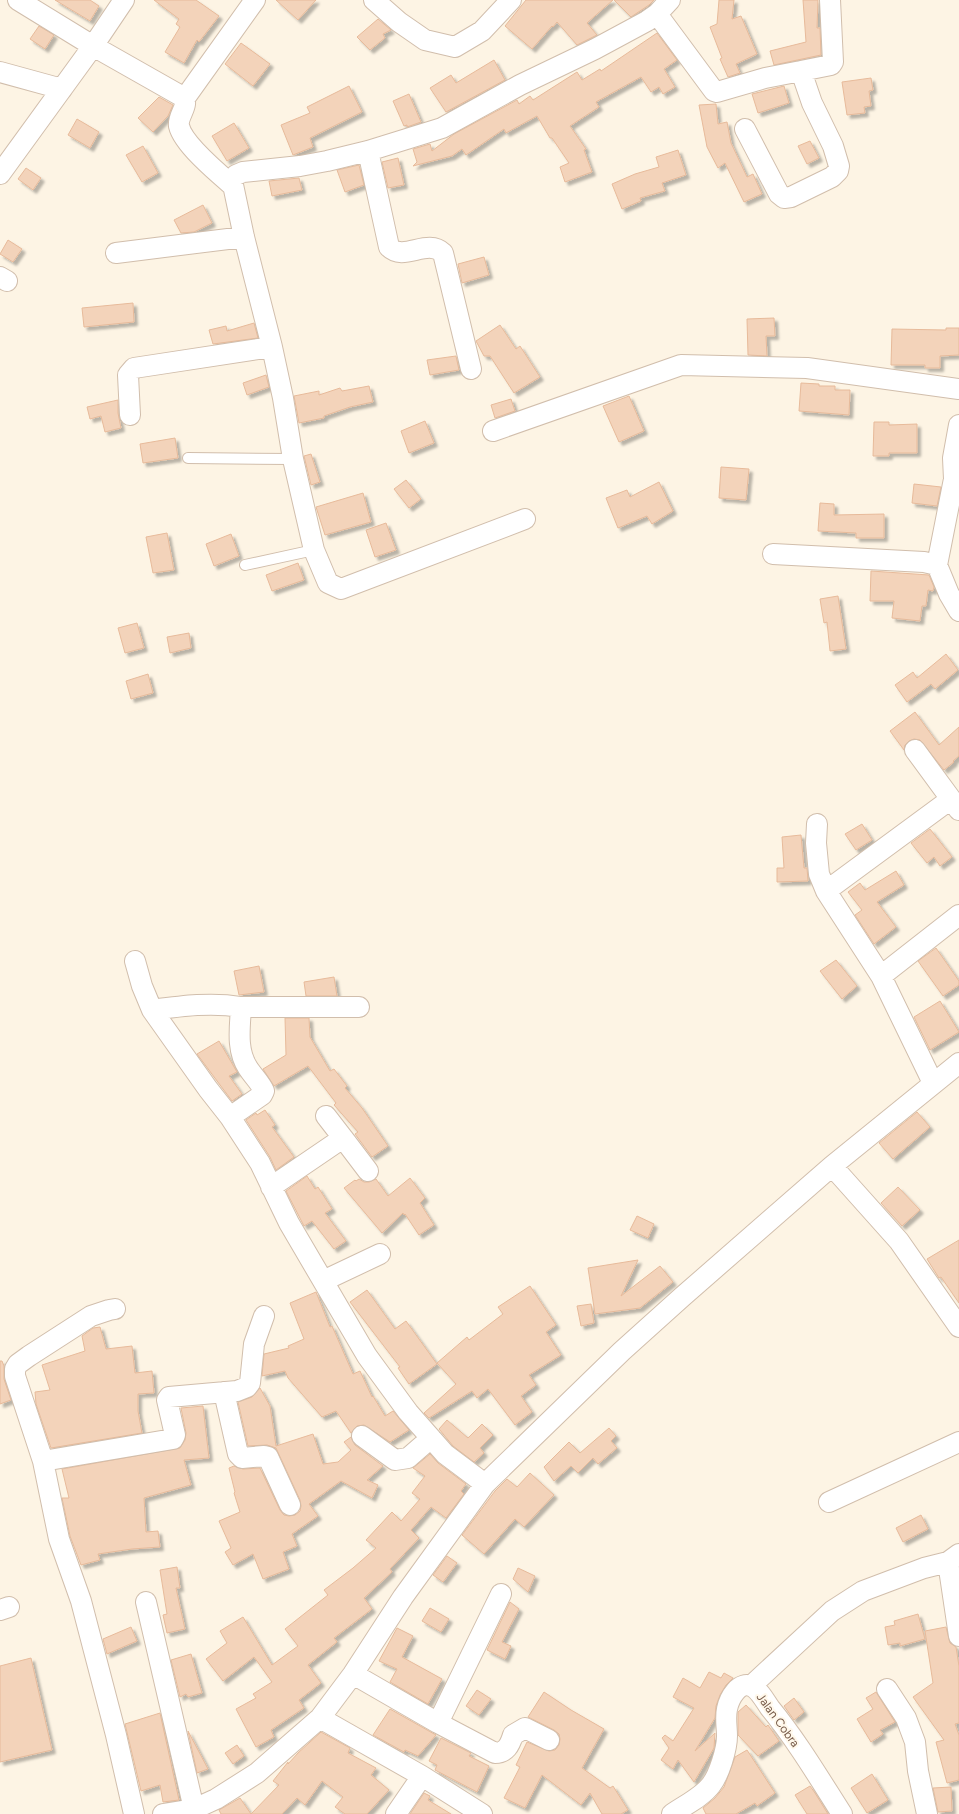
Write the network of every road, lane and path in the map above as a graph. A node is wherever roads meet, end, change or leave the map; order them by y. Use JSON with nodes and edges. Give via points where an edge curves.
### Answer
{"nodes":[{"id":1,"x":18,"y":0,"type":"edge"},
{"id":2,"x":124,"y":0,"type":"edge"},
{"id":3,"x":255,"y":0,"type":"edge"},
{"id":4,"x":374,"y":0,"type":"edge"},
{"id":5,"x":511,"y":0,"type":"edge"},
{"id":6,"x":830,"y":0,"type":"edge"},
{"id":7,"x":663,"y":7,"type":"edge"},
{"id":8,"x":93,"y":46,"type":"junction"},
{"id":9,"x":801,"y":71,"type":"junction"},
{"id":10,"x":0,"y":72,"type":"edge"},
{"id":11,"x":62,"y":89,"type":"junction"},
{"id":12,"x":185,"y":98,"type":"junction"},
{"id":13,"x":745,"y":129,"type":"dead end"},
{"id":14,"x":368,"y":151,"type":"junction"},
{"id":15,"x":4,"y":161,"type":"edge"},
{"id":16,"x":233,"y":186,"type":"junction"},
{"id":17,"x":244,"y":237,"type":"junction"},
{"id":18,"x":116,"y":252,"type":"dead end"},
{"id":19,"x":272,"y":347,"type":"junction"},
{"id":20,"x":471,"y":369,"type":"dead end"},
{"id":21,"x":959,"y":389,"type":"edge"},
{"id":22,"x":130,"y":415,"type":"dead end"},
{"id":23,"x":959,"y":425,"type":"edge"},
{"id":24,"x":494,"y":431,"type":"dead end"},
{"id":25,"x":188,"y":458,"type":"dead end"},
{"id":26,"x":293,"y":460,"type":"junction"},
{"id":27,"x":526,"y":519,"type":"dead end"},
{"id":28,"x":314,"y":550,"type":"junction"},
{"id":29,"x":773,"y":554,"type":"dead end"},
{"id":30,"x":245,"y":565,"type":"dead end"},
{"id":31,"x":937,"y":565,"type":"junction"},
{"id":32,"x":959,"y":611,"type":"edge"},
{"id":33,"x":915,"y":750,"type":"dead end"},
{"id":34,"x":955,"y":804,"type":"edge"},
{"id":35,"x":817,"y":824,"type":"dead end"},
{"id":36,"x":826,"y":891,"type":"junction"},
{"id":37,"x":959,"y":915,"type":"edge"},
{"id":38,"x":135,"y":962,"type":"dead end"},
{"id":39,"x":881,"y":976,"type":"junction"},
{"id":40,"x":241,"y":1007,"type":"junction"},
{"id":41,"x":359,"y":1007,"type":"dead end"},
{"id":42,"x":152,"y":1010,"type":"junction"},
{"id":43,"x":959,"y":1063,"type":"edge"},
{"id":44,"x":933,"y":1083,"type":"junction"},
{"id":45,"x":326,"y":1116,"type":"dead end"},
{"id":46,"x":230,"y":1117,"type":"junction"},
{"id":47,"x":343,"y":1138,"type":"junction"},
{"id":48,"x":832,"y":1166,"type":"junction"},
{"id":49,"x":368,"y":1171,"type":"dead end"},
{"id":50,"x":271,"y":1187,"type":"junction"},
{"id":51,"x":380,"y":1254,"type":"dead end"},
{"id":52,"x":323,"y":1281,"type":"junction"},
{"id":53,"x":115,"y":1310,"type":"dead end"},
{"id":54,"x":264,"y":1316,"type":"dead end"},
{"id":55,"x":959,"y":1327,"type":"edge"},
{"id":56,"x":224,"y":1392,"type":"junction"},
{"id":57,"x":362,"y":1436,"type":"dead end"},
{"id":58,"x":431,"y":1438,"type":"junction"},
{"id":59,"x":959,"y":1442,"type":"edge"},
{"id":60,"x":43,"y":1461,"type":"junction"},
{"id":61,"x":485,"y":1484,"type":"junction"},
{"id":62,"x":829,"y":1502,"type":"dead end"},
{"id":63,"x":290,"y":1505,"type":"dead end"},
{"id":64,"x":953,"y":1558,"type":"edge"},
{"id":65,"x":501,"y":1594,"type":"dead end"},
{"id":66,"x":146,"y":1602,"type":"dead end"},
{"id":67,"x":959,"y":1636,"type":"edge"},
{"id":68,"x":353,"y":1674,"type":"junction"},
{"id":69,"x":751,"y":1686,"type":"junction"},
{"id":70,"x":887,"y":1689,"type":"dead end"},
{"id":71,"x":320,"y":1718,"type":"junction"},
{"id":72,"x":438,"y":1723,"type":"junction"},
{"id":73,"x":548,"y":1740,"type":"dead end"},
{"id":74,"x":422,"y":1776,"type":"junction"},
{"id":75,"x":194,"y":1810,"type":"junction"},
{"id":76,"x":134,"y":1814,"type":"edge"},
{"id":77,"x":164,"y":1814,"type":"edge"},
{"id":78,"x":396,"y":1814,"type":"edge"},
{"id":79,"x":482,"y":1814,"type":"edge"},
{"id":80,"x":672,"y":1814,"type":"edge"},
{"id":81,"x":842,"y":1814,"type":"edge"},
{"id":82,"x":927,"y":1814,"type":"edge"}],
"edges":[{"from":1,"to":8,"type":"street"},
{"from":2,"to":8,"type":"street"},
{"from":3,"to":12,"type":"street"},
{"from":4,"to":5,"type":"street","via":[[425,40],[455,47],[482,31]]},
{"from":6,"to":9,"type":"street","via":[[833,62],[831,65]]},
{"from":7,"to":9,"type":"street","via":[[714,91]]},
{"from":7,"to":14,"type":"street","via":[[647,22],[520,85],[442,128]]},
{"from":8,"to":11,"type":"street"},
{"from":8,"to":12,"type":"street"},
{"from":9,"to":13,"type":"street","via":[[812,103],[833,146],[838,171],[832,177],[784,198],[779,194]]},
{"from":10,"to":11,"type":"street"},
{"from":11,"to":15,"type":"street"},
{"from":12,"to":16,"type":"street","via":[[179,122],[181,130],[206,162]]},
{"from":14,"to":16,"type":"street","via":[[300,166],[243,172],[233,177]]},
{"from":14,"to":20,"type":"street","via":[[389,246],[394,252],[431,247],[443,253]]},
{"from":16,"to":17,"type":"street"},
{"from":17,"to":18,"type":"street"},
{"from":17,"to":19,"type":"street"},
{"from":19,"to":22,"type":"street","via":[[134,368],[128,375]]},
{"from":19,"to":26,"type":"street"},
{"from":21,"to":24,"type":"street","via":[[807,368],[681,365]]},
{"from":23,"to":31,"type":"street","via":[[953,458],[954,480]]},
{"from":25,"to":26,"type":"lane"},
{"from":26,"to":28,"type":"street"},
{"from":27,"to":28,"type":"street","via":[[341,589],[328,583]]},
{"from":28,"to":30,"type":"lane"},
{"from":29,"to":31,"type":"street","via":[[924,562]]},
{"from":31,"to":32,"type":"street"},
{"from":33,"to":34,"type":"street"},
{"from":34,"to":36,"type":"street"},
{"from":35,"to":36,"type":"street","via":[[819,874]]},
{"from":36,"to":39,"type":"street"},
{"from":37,"to":39,"type":"street"},
{"from":38,"to":42,"type":"street"},
{"from":39,"to":44,"type":"street"},
{"from":40,"to":41,"type":"street"},
{"from":40,"to":42,"type":"street","via":[[225,1004],[188,1005]]},
{"from":40,"to":46,"type":"street","via":[[242,1056],[264,1091]]},
{"from":42,"to":46,"type":"street"},
{"from":43,"to":44,"type":"street"},
{"from":44,"to":48,"type":"street"},
{"from":45,"to":47,"type":"street"},
{"from":46,"to":50,"type":"street","via":[[260,1163]]},
{"from":47,"to":49,"type":"street"},
{"from":47,"to":50,"type":"street"},
{"from":48,"to":55,"type":"street","via":[[899,1241]]},
{"from":48,"to":61,"type":"street","via":[[622,1351]]},
{"from":50,"to":52,"type":"street"},
{"from":51,"to":52,"type":"street"},
{"from":52,"to":58,"type":"street","via":[[367,1356],[408,1412]]},
{"from":53,"to":60,"type":"street","via":[[91,1316],[18,1364],[15,1369],[15,1376]]},
{"from":54,"to":56,"type":"street","via":[[254,1344],[250,1383],[243,1390]]},
{"from":56,"to":60,"type":"street","via":[[168,1398],[175,1436],[172,1440]]},
{"from":56,"to":63,"type":"street","via":[[238,1454],[242,1458],[268,1457]]},
{"from":57,"to":58,"type":"street","via":[[395,1460],[408,1458]]},
{"from":58,"to":61,"type":"street","via":[[445,1454]]},
{"from":59,"to":62,"type":"street"},
{"from":60,"to":76,"type":"street","via":[[59,1539],[81,1601]]},
{"from":61,"to":68,"type":"street","via":[[403,1596]]},
{"from":64,"to":67,"type":"street"},
{"from":64,"to":69,"type":"street","via":[[863,1591],[832,1611]]},
{"from":65,"to":72,"type":"street"},
{"from":66,"to":75,"type":"street"},
{"from":68,"to":71,"type":"street"},
{"from":68,"to":72,"type":"street"},
{"from":69,"to":80,"type":"street","name":"Jalan Cobra","via":[[739,1688],[727,1708],[726,1750],[712,1785]]},
{"from":69,"to":81,"type":"street","name":"Jalan Cobra","via":[[756,1689],[811,1764]]},
{"from":70,"to":82,"type":"street","via":[[906,1718],[915,1742]]},
{"from":71,"to":74,"type":"street"},
{"from":71,"to":75,"type":"street","via":[[257,1773]]},
{"from":72,"to":73,"type":"street","via":[[495,1753],[502,1752],[510,1746],[513,1735],[525,1728]]},
{"from":74,"to":78,"type":"street"},
{"from":74,"to":79,"type":"street"},
{"from":75,"to":77,"type":"street"}]}
